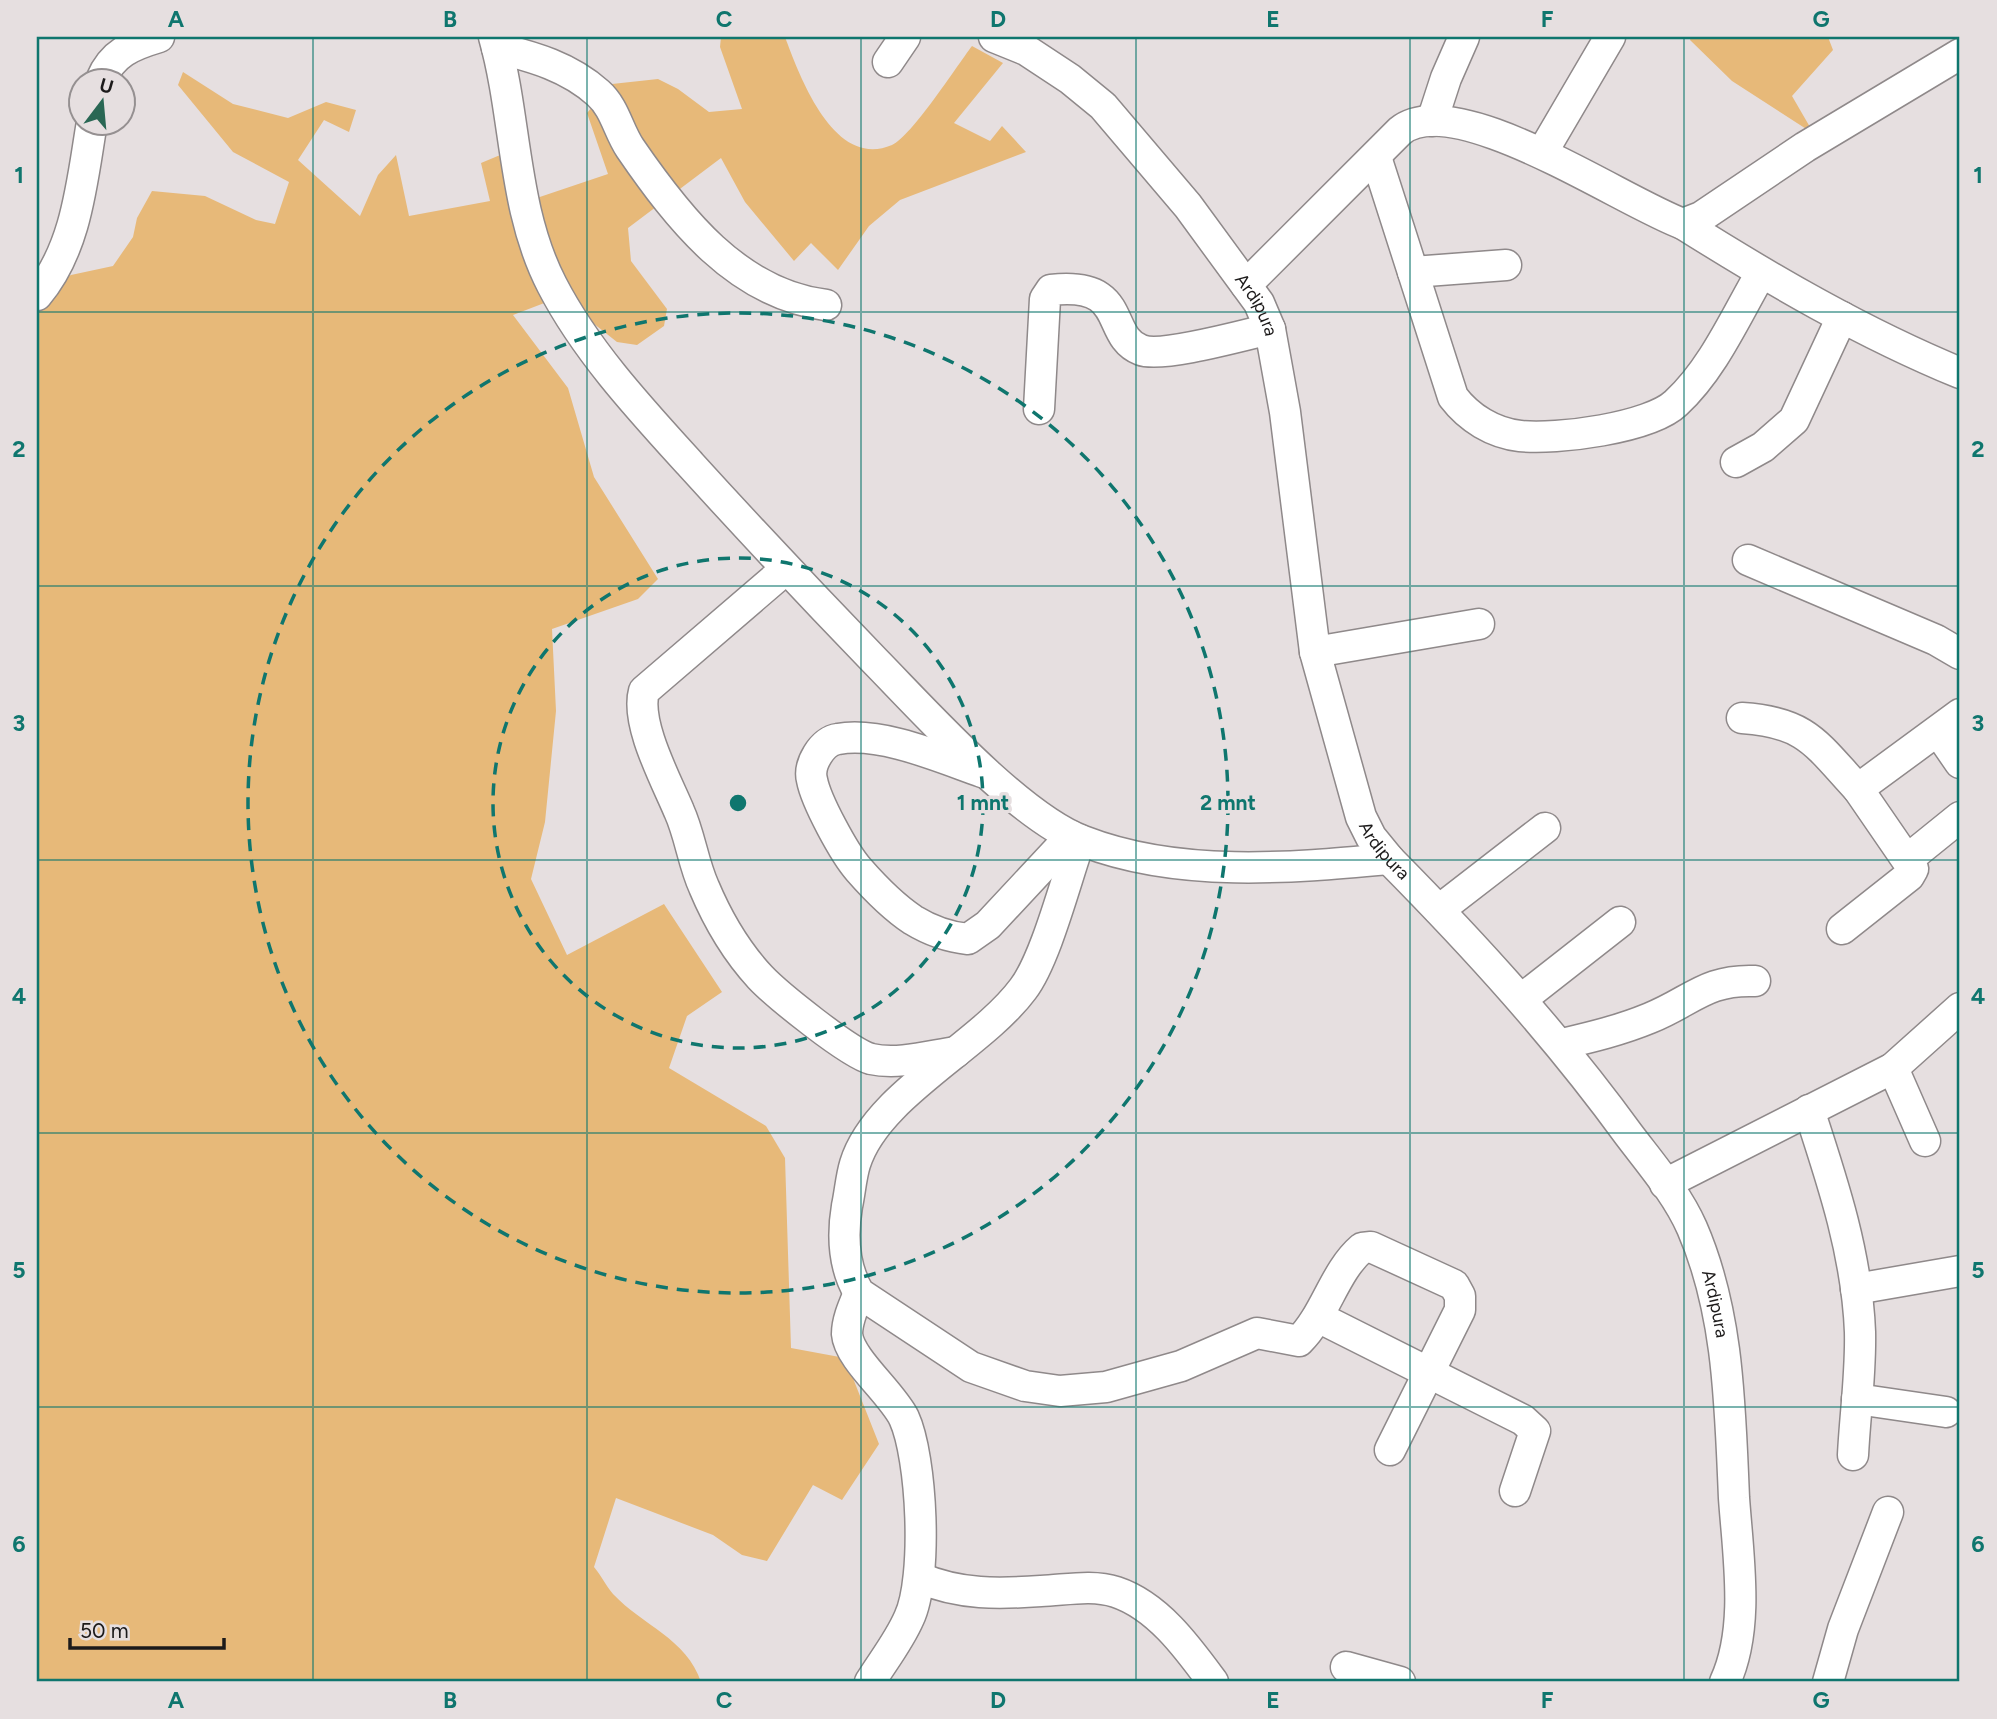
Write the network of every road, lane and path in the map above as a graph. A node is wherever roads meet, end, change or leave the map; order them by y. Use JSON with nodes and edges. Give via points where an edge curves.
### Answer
{"nodes":[{"id":1,"x":159,"y":37,"type":"edge"},
{"id":2,"x":905,"y":37,"type":"edge"},
{"id":3,"x":994,"y":37,"type":"edge"},
{"id":4,"x":1465,"y":37,"type":"edge"},
{"id":5,"x":1609,"y":37,"type":"edge"},
{"id":6,"x":496,"y":42,"type":"edge"},
{"id":7,"x":1960,"y":54,"type":"edge"},
{"id":8,"x":888,"y":62,"type":"dead end"},
{"id":9,"x":108,"y":66,"type":"edge"},
{"id":10,"x":1432,"y":121,"type":"junction"},
{"id":11,"x":89,"y":136,"type":"edge"},
{"id":12,"x":1542,"y":153,"type":"junction"},
{"id":13,"x":1376,"y":157,"type":"junction"},
{"id":14,"x":1683,"y":224,"type":"junction"},
{"id":15,"x":1506,"y":265,"type":"dead end"},
{"id":16,"x":1413,"y":272,"type":"junction"},
{"id":17,"x":1761,"y":273,"type":"junction"},
{"id":18,"x":1246,"y":285,"type":"junction"},
{"id":19,"x":37,"y":295,"type":"edge"},
{"id":20,"x":826,"y":305,"type":"dead end"},
{"id":21,"x":1842,"y":317,"type":"junction"},
{"id":22,"x":1270,"y":329,"type":"junction"},
{"id":23,"x":1960,"y":373,"type":"edge"},
{"id":24,"x":1039,"y":408,"type":"dead end"},
{"id":25,"x":1736,"y":462,"type":"dead end"},
{"id":26,"x":1748,"y":560,"type":"dead end"},
{"id":27,"x":786,"y":569,"type":"junction"},
{"id":28,"x":1479,"y":624,"type":"dead end"},
{"id":29,"x":1315,"y":652,"type":"junction"},
{"id":30,"x":1960,"y":654,"type":"edge"},
{"id":31,"x":1742,"y":718,"type":"dead end"},
{"id":32,"x":1949,"y":723,"type":"edge"},
{"id":33,"x":1960,"y":763,"type":"edge"},
{"id":34,"x":992,"y":776,"type":"junction"},
{"id":35,"x":1858,"y":789,"type":"junction"},
{"id":36,"x":1960,"y":817,"type":"edge"},
{"id":37,"x":1545,"y":828,"type":"dead end"},
{"id":38,"x":1076,"y":838,"type":"junction"},
{"id":39,"x":1389,"y":859,"type":"junction"},
{"id":40,"x":1908,"y":859,"type":"junction"},
{"id":41,"x":1439,"y":910,"type":"junction"},
{"id":42,"x":1620,"y":922,"type":"dead end"},
{"id":43,"x":1842,"y":929,"type":"dead end"},
{"id":44,"x":1755,"y":981,"type":"dead end"},
{"id":45,"x":1522,"y":999,"type":"junction"},
{"id":46,"x":1960,"y":1008,"type":"edge"},
{"id":47,"x":1562,"y":1044,"type":"junction"},
{"id":48,"x":958,"y":1051,"type":"junction"},
{"id":49,"x":1893,"y":1068,"type":"junction"},
{"id":50,"x":1810,"y":1110,"type":"junction"},
{"id":51,"x":1925,"y":1141,"type":"dead end"},
{"id":52,"x":1665,"y":1184,"type":"junction"},
{"id":53,"x":1960,"y":1270,"type":"edge"},
{"id":54,"x":1856,"y":1289,"type":"junction"},
{"id":55,"x":859,"y":1293,"type":"junction"},
{"id":56,"x":1318,"y":1317,"type":"junction"},
{"id":57,"x":1428,"y":1372,"type":"junction"},
{"id":58,"x":1857,"y":1399,"type":"junction"},
{"id":59,"x":1946,"y":1412,"type":"dead end"},
{"id":60,"x":1390,"y":1450,"type":"dead end"},
{"id":61,"x":1853,"y":1455,"type":"dead end"},
{"id":62,"x":1515,"y":1491,"type":"dead end"},
{"id":63,"x":1888,"y":1512,"type":"dead end"},
{"id":64,"x":920,"y":1578,"type":"junction"},
{"id":65,"x":1346,"y":1667,"type":"dead end"},
{"id":66,"x":870,"y":1682,"type":"edge"},
{"id":67,"x":1213,"y":1682,"type":"edge"},
{"id":68,"x":1400,"y":1682,"type":"edge"},
{"id":69,"x":1725,"y":1682,"type":"edge"},
{"id":70,"x":1829,"y":1682,"type":"edge"}],
"edges":[{"from":1,"to":9,"type":"street","via":[[120,52]]},
{"from":2,"to":8,"type":"street"},
{"from":3,"to":18,"type":"street","name":"Ardipura","via":[[1026,50],[1103,106],[1188,206]]},
{"from":4,"to":10,"type":"street"},
{"from":5,"to":12,"type":"street"},
{"from":6,"to":20,"type":"street","via":[[539,58],[600,94],[649,174],[712,251],[784,297]]},
{"from":6,"to":27,"type":"street","via":[[524,208],[551,284],[588,342],[646,415]]},
{"from":7,"to":14,"type":"street"},
{"from":10,"to":12,"type":"street","via":[[1477,129]]},
{"from":10,"to":13,"type":"street","via":[[1408,124]]},
{"from":11,"to":19,"type":"street","via":[[71,232]]},
{"from":12,"to":14,"type":"street"},
{"from":13,"to":16,"type":"street"},
{"from":13,"to":18,"type":"street"},
{"from":14,"to":17,"type":"street"},
{"from":15,"to":16,"type":"street"},
{"from":16,"to":17,"type":"street","via":[[1453,397],[1467,415],[1519,436],[1614,427],[1661,414],[1706,366]]},
{"from":17,"to":21,"type":"street"},
{"from":18,"to":22,"type":"street","name":"Ardipura"},
{"from":21,"to":23,"type":"street"},
{"from":21,"to":25,"type":"street","via":[[1794,420],[1763,447]]},
{"from":22,"to":24,"type":"street","via":[[1151,352],[1131,345],[1105,300],[1080,290],[1051,290],[1045,299]]},
{"from":22,"to":29,"type":"street","name":"Ardipura"},
{"from":26,"to":30,"type":"street"},
{"from":27,"to":34,"type":"street"},
{"from":27,"to":48,"type":"street","via":[[644,691],[640,705],[656,756],[703,886],[732,939],[761,978],[832,1035],[870,1058],[910,1059]]},
{"from":28,"to":29,"type":"street"},
{"from":29,"to":39,"type":"street","name":"Ardipura","via":[[1361,817]]},
{"from":31,"to":35,"type":"street","via":[[1768,720],[1810,736]]},
{"from":32,"to":33,"type":"street"},
{"from":32,"to":35,"type":"street"},
{"from":34,"to":38,"type":"street"},
{"from":34,"to":38,"type":"street","via":[[918,749],[835,739],[820,750],[811,779],[858,869],[912,919],[945,936],[968,939],[988,925]]},
{"from":35,"to":40,"type":"street"},
{"from":36,"to":40,"type":"street"},
{"from":37,"to":41,"type":"street"},
{"from":38,"to":39,"type":"street","via":[[1113,851],[1169,861],[1308,866]]},
{"from":38,"to":48,"type":"street","via":[[1026,986]]},
{"from":39,"to":41,"type":"street","name":"Ardipura"},
{"from":40,"to":43,"type":"street","via":[[1912,873]]},
{"from":41,"to":45,"type":"street","name":"Ardipura"},
{"from":42,"to":45,"type":"street"},
{"from":44,"to":47,"type":"street","via":[[1723,981],[1649,1018]]},
{"from":45,"to":47,"type":"street","name":"Ardipura"},
{"from":46,"to":49,"type":"street"},
{"from":47,"to":52,"type":"street","name":"Ardipura"},
{"from":48,"to":55,"type":"street","via":[[878,1124],[856,1162],[844,1252]]},
{"from":49,"to":50,"type":"street"},
{"from":49,"to":51,"type":"street"},
{"from":50,"to":52,"type":"street"},
{"from":50,"to":54,"type":"street","via":[[1847,1234]]},
{"from":52,"to":69,"type":"street","name":"Ardipura","via":[[1691,1226],[1707,1269],[1725,1346],[1739,1604]]},
{"from":53,"to":54,"type":"street"},
{"from":54,"to":58,"type":"street","via":[[1860,1334]]},
{"from":55,"to":56,"type":"street","via":[[971,1367],[1015,1384],[1060,1391],[1106,1387],[1181,1366],[1257,1333],[1296,1342]]},
{"from":55,"to":64,"type":"street","via":[[849,1321],[849,1343],[903,1416],[915,1450]]},
{"from":56,"to":57,"type":"street"},
{"from":56,"to":57,"type":"street","via":[[1347,1264],[1362,1248],[1385,1252],[1454,1284],[1460,1310]]},
{"from":57,"to":60,"type":"street"},
{"from":57,"to":62,"type":"street","via":[[1523,1420],[1535,1431]]},
{"from":58,"to":59,"type":"street"},
{"from":58,"to":61,"type":"street"},
{"from":63,"to":70,"type":"street","via":[[1843,1629]]},
{"from":64,"to":66,"type":"street","via":[[910,1617]]},
{"from":64,"to":67,"type":"street","via":[[961,1591],[993,1594],[1087,1588],[1116,1592],[1143,1605],[1170,1629]]},
{"from":65,"to":68,"type":"street"}]}
